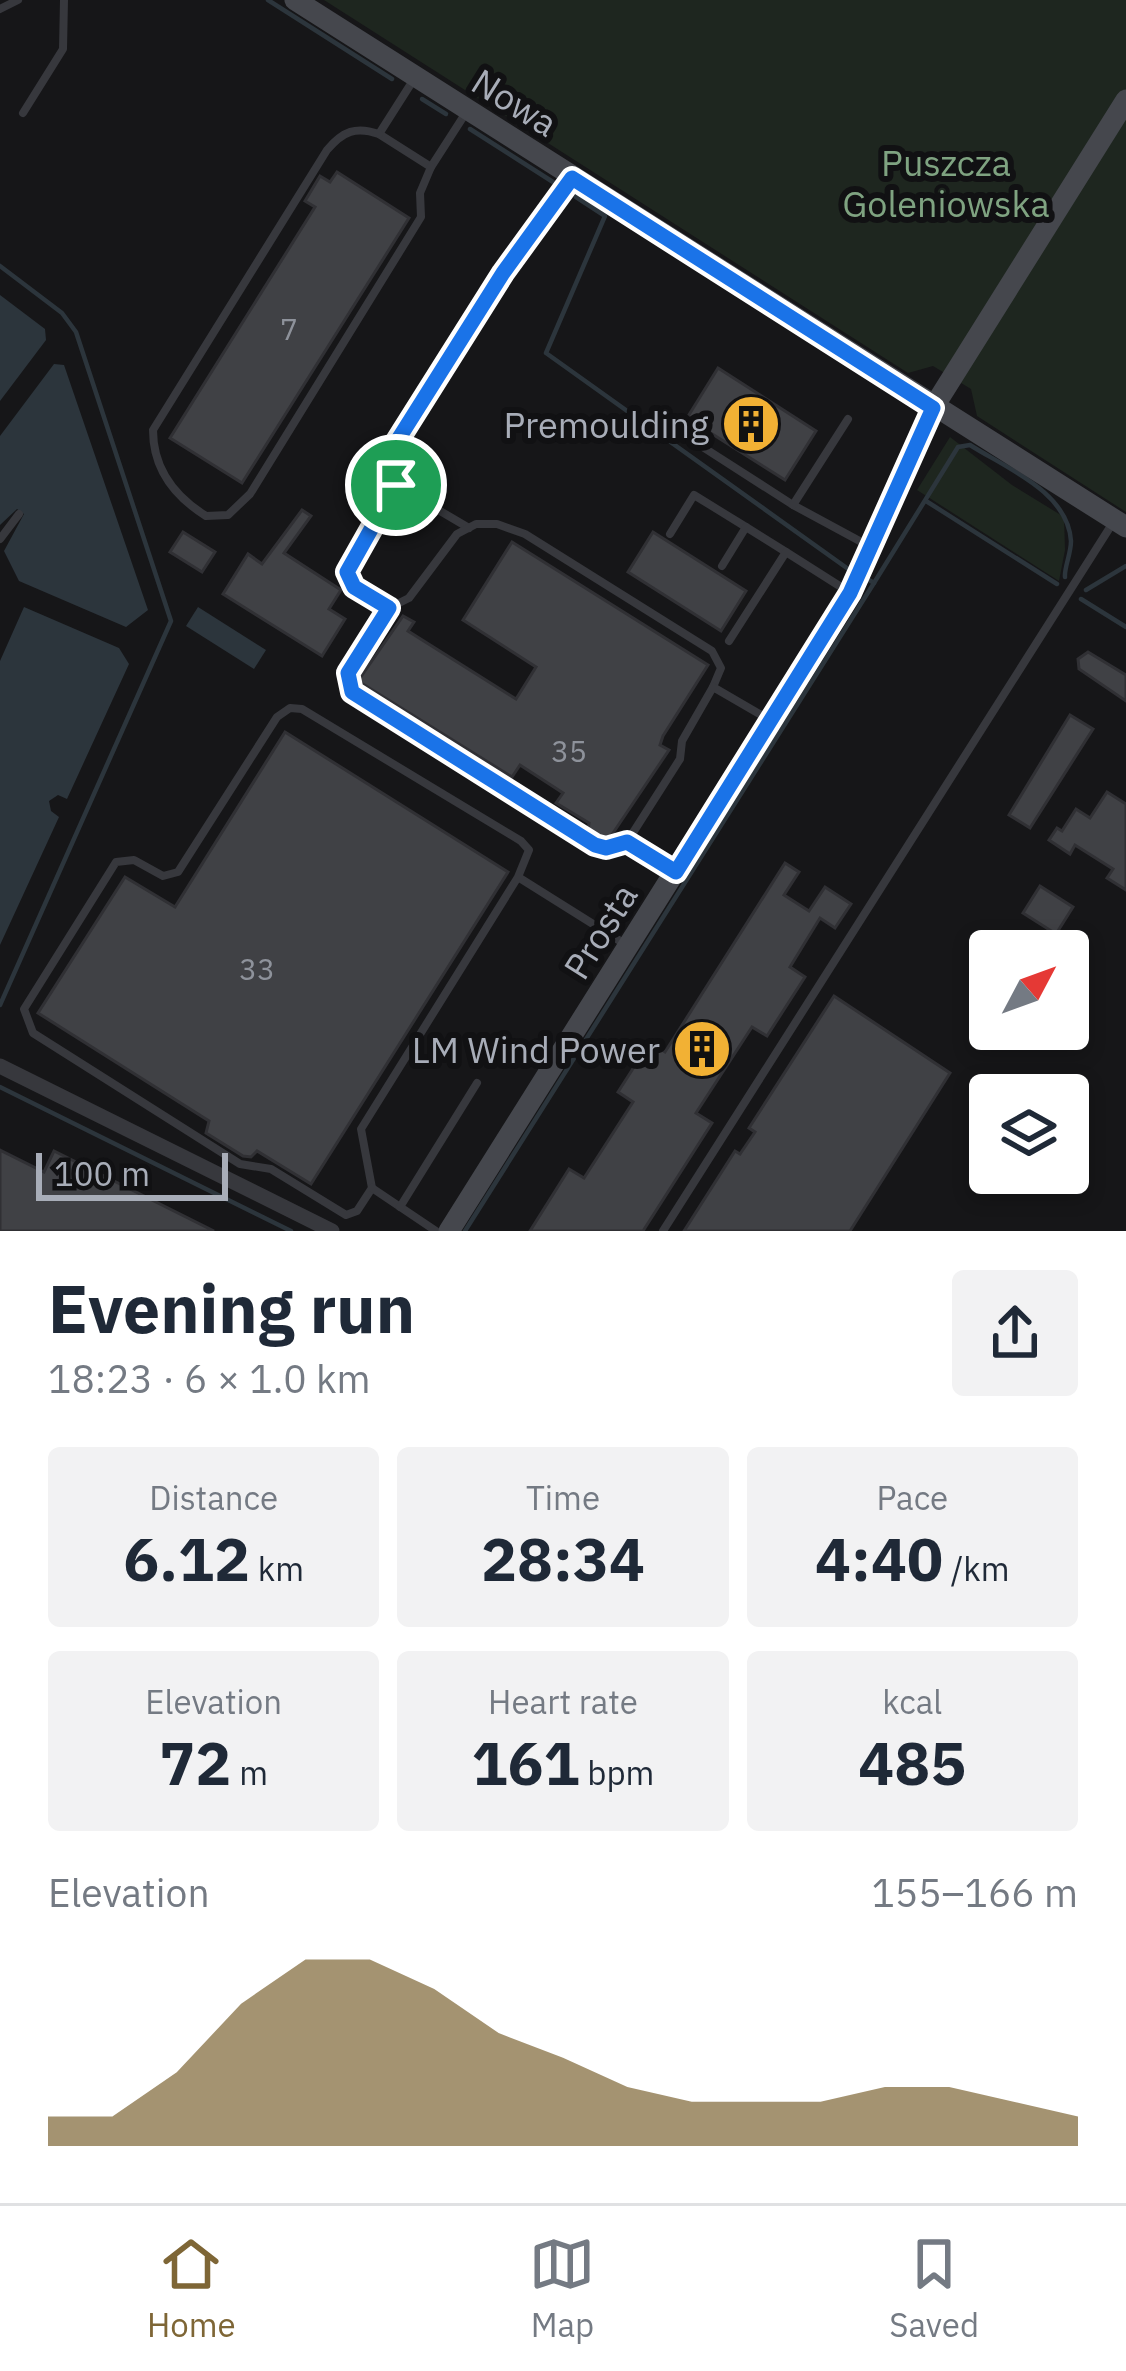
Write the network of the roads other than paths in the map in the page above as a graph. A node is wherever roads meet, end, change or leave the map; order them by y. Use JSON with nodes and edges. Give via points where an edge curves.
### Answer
{"nodes":[{"id":1,"x":18,"y":0,"type":"edge"},
{"id":2,"x":64,"y":0,"type":"edge"},
{"id":3,"x":296,"y":0,"type":"edge"},
{"id":4,"x":0,"y":9,"type":"edge"},
{"id":5,"x":415,"y":77,"type":"junction"},
{"id":6,"x":1126,"y":100,"type":"edge"},
{"id":7,"x":467,"y":111,"type":"junction"},
{"id":8,"x":23,"y":113,"type":"dead end"},
{"id":9,"x":379,"y":134,"type":"junction"},
{"id":10,"x":431,"y":167,"type":"junction"},
{"id":11,"x":572,"y":178,"type":"junction"},
{"id":12,"x":933,"y":408,"type":"junction"},
{"id":13,"x":848,"y":419,"type":"dead end"},
{"id":14,"x":683,"y":435,"type":"dead end"},
{"id":15,"x":396,"y":485,"type":"junction"},
{"id":16,"x":793,"y":505,"type":"junction"},
{"id":17,"x":19,"y":514,"type":"dead end"},
{"id":18,"x":1120,"y":523,"type":"edge"},
{"id":19,"x":746,"y":527,"type":"junction"},
{"id":20,"x":469,"y":528,"type":"junction"},
{"id":21,"x":670,"y":534,"type":"dead end"},
{"id":22,"x":0,"y":539,"type":"edge"},
{"id":23,"x":874,"y":548,"type":"junction"},
{"id":24,"x":786,"y":552,"type":"junction"},
{"id":25,"x":722,"y":566,"type":"dead end"},
{"id":26,"x":850,"y":593,"type":"junction"},
{"id":27,"x":389,"y":608,"type":"junction"},
{"id":28,"x":729,"y":641,"type":"dead end"},
{"id":29,"x":713,"y":687,"type":"junction"},
{"id":30,"x":771,"y":720,"type":"junction"},
{"id":31,"x":627,"y":842,"type":"junction"},
{"id":32,"x":676,"y":872,"type":"junction"},
{"id":33,"x":518,"y":877,"type":"junction"},
{"id":34,"x":629,"y":947,"type":"junction"},
{"id":35,"x":0,"y":1066,"type":"edge"},
{"id":36,"x":477,"y":1083,"type":"dead end"},
{"id":37,"x":372,"y":1188,"type":"junction"},
{"id":38,"x":400,"y":1207,"type":"junction"},
{"id":39,"x":332,"y":1231,"type":"edge"},
{"id":40,"x":436,"y":1231,"type":"edge"},
{"id":41,"x":449,"y":1231,"type":"edge"},
{"id":42,"x":663,"y":1231,"type":"edge"}],
"edges":[{"from":1,"to":4,"type":"lane"},
{"from":2,"to":8,"type":"lane","via":[[63,50]]},
{"from":3,"to":5,"type":"street","name":"Nowa"},
{"from":5,"to":7,"type":"street","name":"Nowa"},
{"from":5,"to":9,"type":"lane"},
{"from":6,"to":12,"type":"street","name":"Prosta"},
{"from":7,"to":10,"type":"lane"},
{"from":7,"to":11,"type":"street","name":"Nowa"},
{"from":9,"to":10,"type":"lane"},
{"from":9,"to":10,"type":"lane","via":[[348,131],[327,149],[153,430],[168,482],[206,516],[228,515],[250,494],[421,217]]},
{"from":11,"to":12,"type":"street","name":"Nowa"},
{"from":11,"to":15,"type":"lane","via":[[377,473]]},
{"from":12,"to":18,"type":"street","name":"Nowa"},
{"from":12,"to":23,"type":"street","name":"Prosta"},
{"from":13,"to":16,"type":"lane"},
{"from":14,"to":16,"type":"lane"},
{"from":15,"to":20,"type":"lane"},
{"from":15,"to":27,"type":"lane","via":[[347,572],[354,587]]},
{"from":16,"to":23,"type":"lane"},
{"from":17,"to":22,"type":"lane"},
{"from":18,"to":42,"type":"lane"},
{"from":19,"to":21,"type":"lane","via":[[694,495]]},
{"from":19,"to":24,"type":"lane"},
{"from":19,"to":25,"type":"lane"},
{"from":20,"to":27,"type":"lane","via":[[409,598]]},
{"from":20,"to":29,"type":"lane","via":[[497,524],[525,534],[712,651],[721,668]]},
{"from":23,"to":26,"type":"street","name":"Prosta"},
{"from":24,"to":26,"type":"lane"},
{"from":24,"to":28,"type":"lane"},
{"from":26,"to":30,"type":"street","name":"Prosta"},
{"from":27,"to":31,"type":"lane","via":[[348,673],[352,692],[595,845]]},
{"from":29,"to":30,"type":"lane"},
{"from":29,"to":31,"type":"lane","via":[[680,759]]},
{"from":30,"to":32,"type":"street","name":"Prosta"},
{"from":31,"to":32,"type":"lane"},
{"from":32,"to":34,"type":"street","name":"Prosta"},
{"from":33,"to":34,"type":"lane"},
{"from":33,"to":37,"type":"lane","via":[[361,1130]]},
{"from":33,"to":37,"type":"lane","via":[[529,850],[520,841],[421,776],[290,708],[178,872],[163,876],[134,860],[116,862],[24,1009],[33,1033],[240,1164],[272,1169],[346,1215]]},
{"from":34,"to":41,"type":"street","name":"Prosta"},
{"from":35,"to":39,"type":"street"},
{"from":36,"to":38,"type":"lane"},
{"from":37,"to":38,"type":"lane"},
{"from":38,"to":40,"type":"lane"}]}
